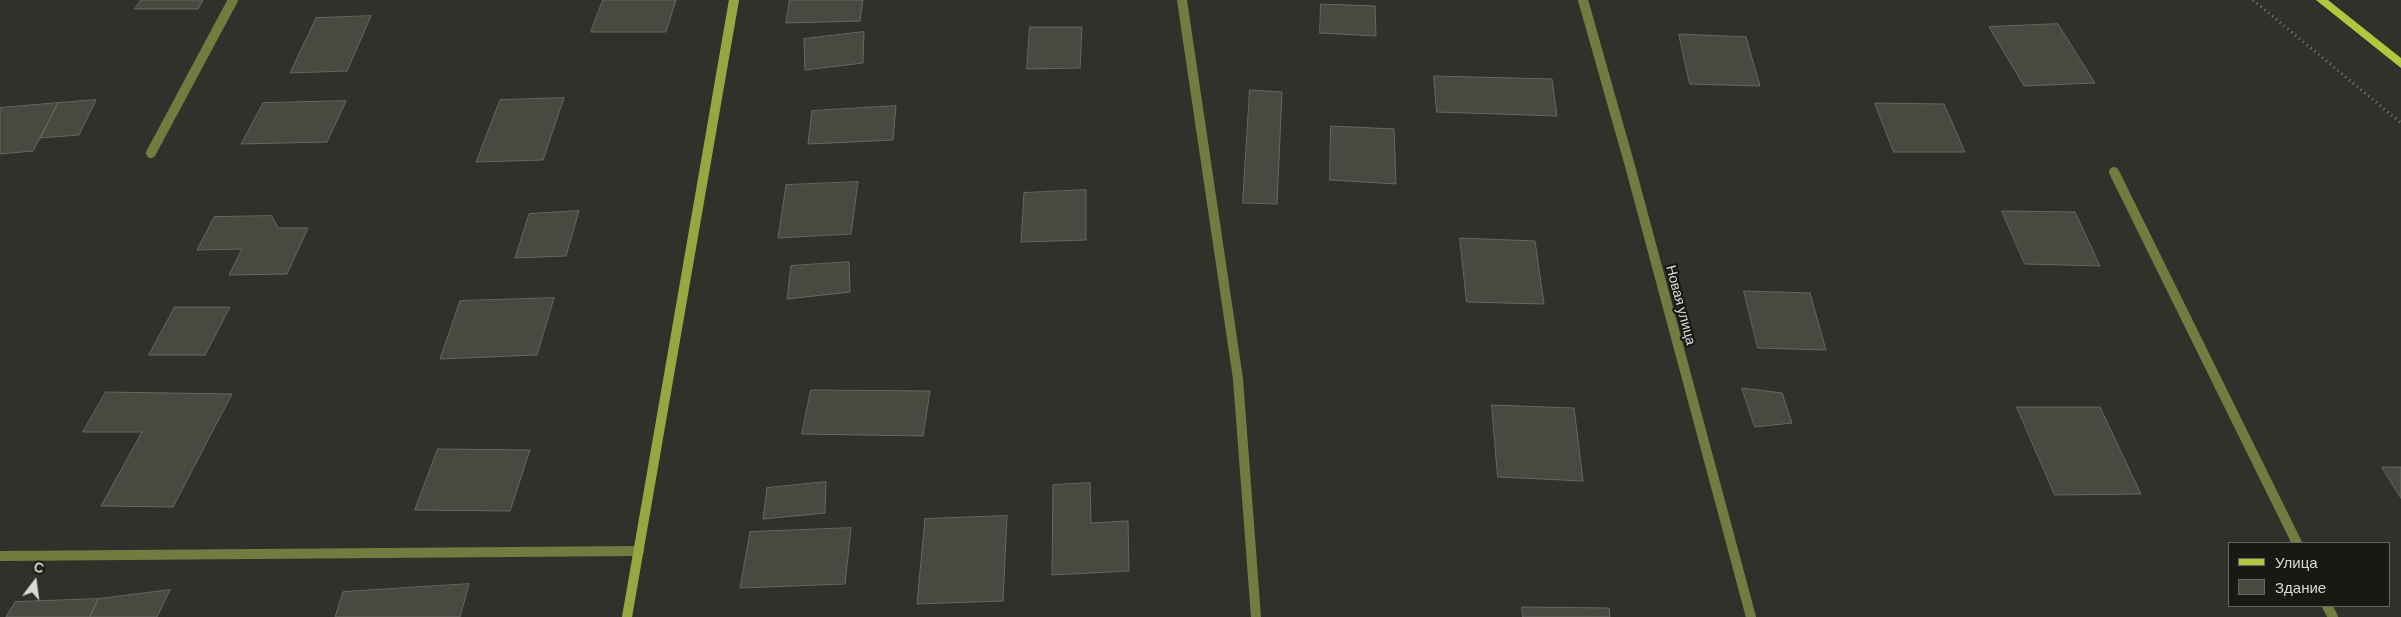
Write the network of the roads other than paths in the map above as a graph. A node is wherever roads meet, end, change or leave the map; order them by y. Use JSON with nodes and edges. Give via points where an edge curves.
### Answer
{"nodes":[{"id":1,"x":233,"y":0,"type":"edge"},
{"id":2,"x":734,"y":0,"type":"edge"},
{"id":3,"x":1182,"y":0,"type":"edge"},
{"id":4,"x":1583,"y":0,"type":"edge"},
{"id":5,"x":2321,"y":0,"type":"edge"},
{"id":6,"x":2401,"y":64,"type":"edge"},
{"id":7,"x":151,"y":153,"type":"dead end"},
{"id":8,"x":2114,"y":172,"type":"dead end"},
{"id":9,"x":2297,"y":542,"type":"edge"},
{"id":10,"x":639,"y":551,"type":"junction"},
{"id":11,"x":0,"y":556,"type":"edge"},
{"id":12,"x":627,"y":617,"type":"edge"},
{"id":13,"x":1256,"y":617,"type":"edge"},
{"id":14,"x":1751,"y":617,"type":"edge"}],
"edges":[{"from":1,"to":7,"type":"street"},
{"from":2,"to":10,"type":"street"},
{"from":3,"to":13,"type":"street","via":[[1238,379]]},
{"from":4,"to":14,"type":"street","name":"Новая улица"},
{"from":5,"to":6,"type":"main road"},
{"from":8,"to":9,"type":"street"},
{"from":10,"to":11,"type":"street"},
{"from":10,"to":12,"type":"street"}]}
